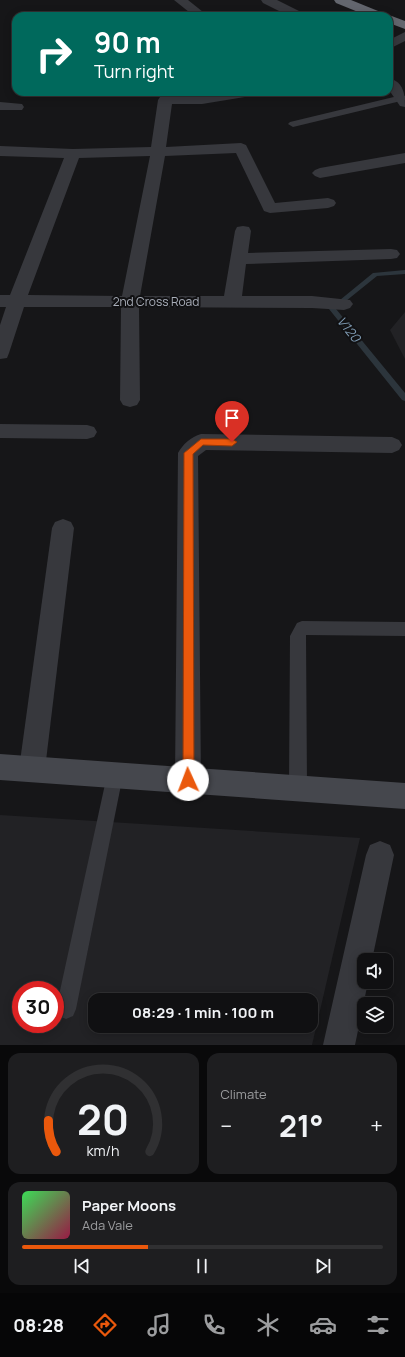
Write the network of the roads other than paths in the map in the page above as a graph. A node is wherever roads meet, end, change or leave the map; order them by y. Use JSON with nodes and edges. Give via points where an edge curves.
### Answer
{"nodes":[{"id":1,"x":180,"y":0,"type":"edge"},
{"id":2,"x":267,"y":0,"type":"edge"},
{"id":3,"x":340,"y":0,"type":"edge"},
{"id":4,"x":196,"y":12,"type":"edge"},
{"id":5,"x":291,"y":12,"type":"edge"},
{"id":6,"x":369,"y":12,"type":"edge"},
{"id":7,"x":393,"y":21,"type":"edge"},
{"id":8,"x":405,"y":25,"type":"edge"},
{"id":9,"x":405,"y":36,"type":"edge"},
{"id":10,"x":393,"y":43,"type":"edge"},
{"id":11,"x":393,"y":79,"type":"edge"},
{"id":12,"x":226,"y":96,"type":"edge"},
{"id":13,"x":403,"y":100,"type":"edge"},
{"id":14,"x":0,"y":106,"type":"edge"},
{"id":15,"x":17,"y":107,"type":"dead end"},
{"id":16,"x":293,"y":124,"type":"dead end"},
{"id":17,"x":0,"y":151,"type":"edge"},
{"id":18,"x":158,"y":152,"type":"junction"},
{"id":19,"x":73,"y":154,"type":"junction"},
{"id":20,"x":405,"y":158,"type":"edge"},
{"id":21,"x":320,"y":173,"type":"dead end"},
{"id":22,"x":328,"y":203,"type":"dead end"},
{"id":23,"x":243,"y":231,"type":"dead end"},
{"id":24,"x":391,"y":254,"type":"dead end"},
{"id":25,"x":239,"y":259,"type":"junction"},
{"id":26,"x":9,"y":301,"type":"edge"},
{"id":27,"x":130,"y":302,"type":"junction"},
{"id":28,"x":232,"y":302,"type":"junction"},
{"id":29,"x":328,"y":303,"type":"dead end"},
{"id":30,"x":0,"y":353,"type":"edge"},
{"id":31,"x":130,"y":400,"type":"dead end"},
{"id":32,"x":0,"y":431,"type":"edge"},
{"id":33,"x":87,"y":432,"type":"dead end"},
{"id":34,"x":392,"y":444,"type":"dead end"},
{"id":35,"x":63,"y":528,"type":"dead end"},
{"id":36,"x":405,"y":629,"type":"edge"},
{"id":37,"x":0,"y":767,"type":"edge"},
{"id":38,"x":32,"y":769,"type":"junction"},
{"id":39,"x":115,"y":775,"type":"junction"},
{"id":40,"x":188,"y":780,"type":"junction"},
{"id":41,"x":298,"y":787,"type":"junction"},
{"id":42,"x":405,"y":796,"type":"edge"},
{"id":43,"x":380,"y":855,"type":"dead end"},
{"id":44,"x":66,"y":1009,"type":"dead end"},
{"id":45,"x":339,"y":1045,"type":"edge"}],
"edges":[{"from":1,"to":4,"type":"street"},
{"from":2,"to":5,"type":"street"},
{"from":3,"to":6,"type":"highway"},
{"from":7,"to":8,"type":"highway"},
{"from":9,"to":10,"type":"street"},
{"from":11,"to":13,"type":"street"},
{"from":12,"to":18,"type":"street","via":[[202,100],[165,100]]},
{"from":13,"to":16,"type":"lane"},
{"from":14,"to":15,"type":"street"},
{"from":17,"to":19,"type":"street"},
{"from":18,"to":19,"type":"street"},
{"from":18,"to":22,"type":"street","via":[[240,148],[270,208]]},
{"from":18,"to":27,"type":"street"},
{"from":19,"to":26,"type":"street"},
{"from":20,"to":21,"type":"street"},
{"from":23,"to":25,"type":"street"},
{"from":24,"to":25,"type":"street"},
{"from":25,"to":28,"type":"street"},
{"from":26,"to":27,"type":"street","name":"2nd Cross Road"},
{"from":26,"to":30,"type":"street"},
{"from":27,"to":28,"type":"street","name":"2nd Cross Road"},
{"from":27,"to":31,"type":"street"},
{"from":28,"to":29,"type":"street","name":"2nd Cross Road"},
{"from":32,"to":33,"type":"street"},
{"from":34,"to":40,"type":"street","via":[[201,442],[188,453]]},
{"from":35,"to":38,"type":"street"},
{"from":36,"to":41,"type":"lane","via":[[302,628],[299,632]]},
{"from":37,"to":38,"type":"street"},
{"from":38,"to":39,"type":"street"},
{"from":39,"to":40,"type":"street"},
{"from":39,"to":44,"type":"lane"},
{"from":40,"to":41,"type":"street"},
{"from":41,"to":42,"type":"street"},
{"from":43,"to":45,"type":"street"}]}
